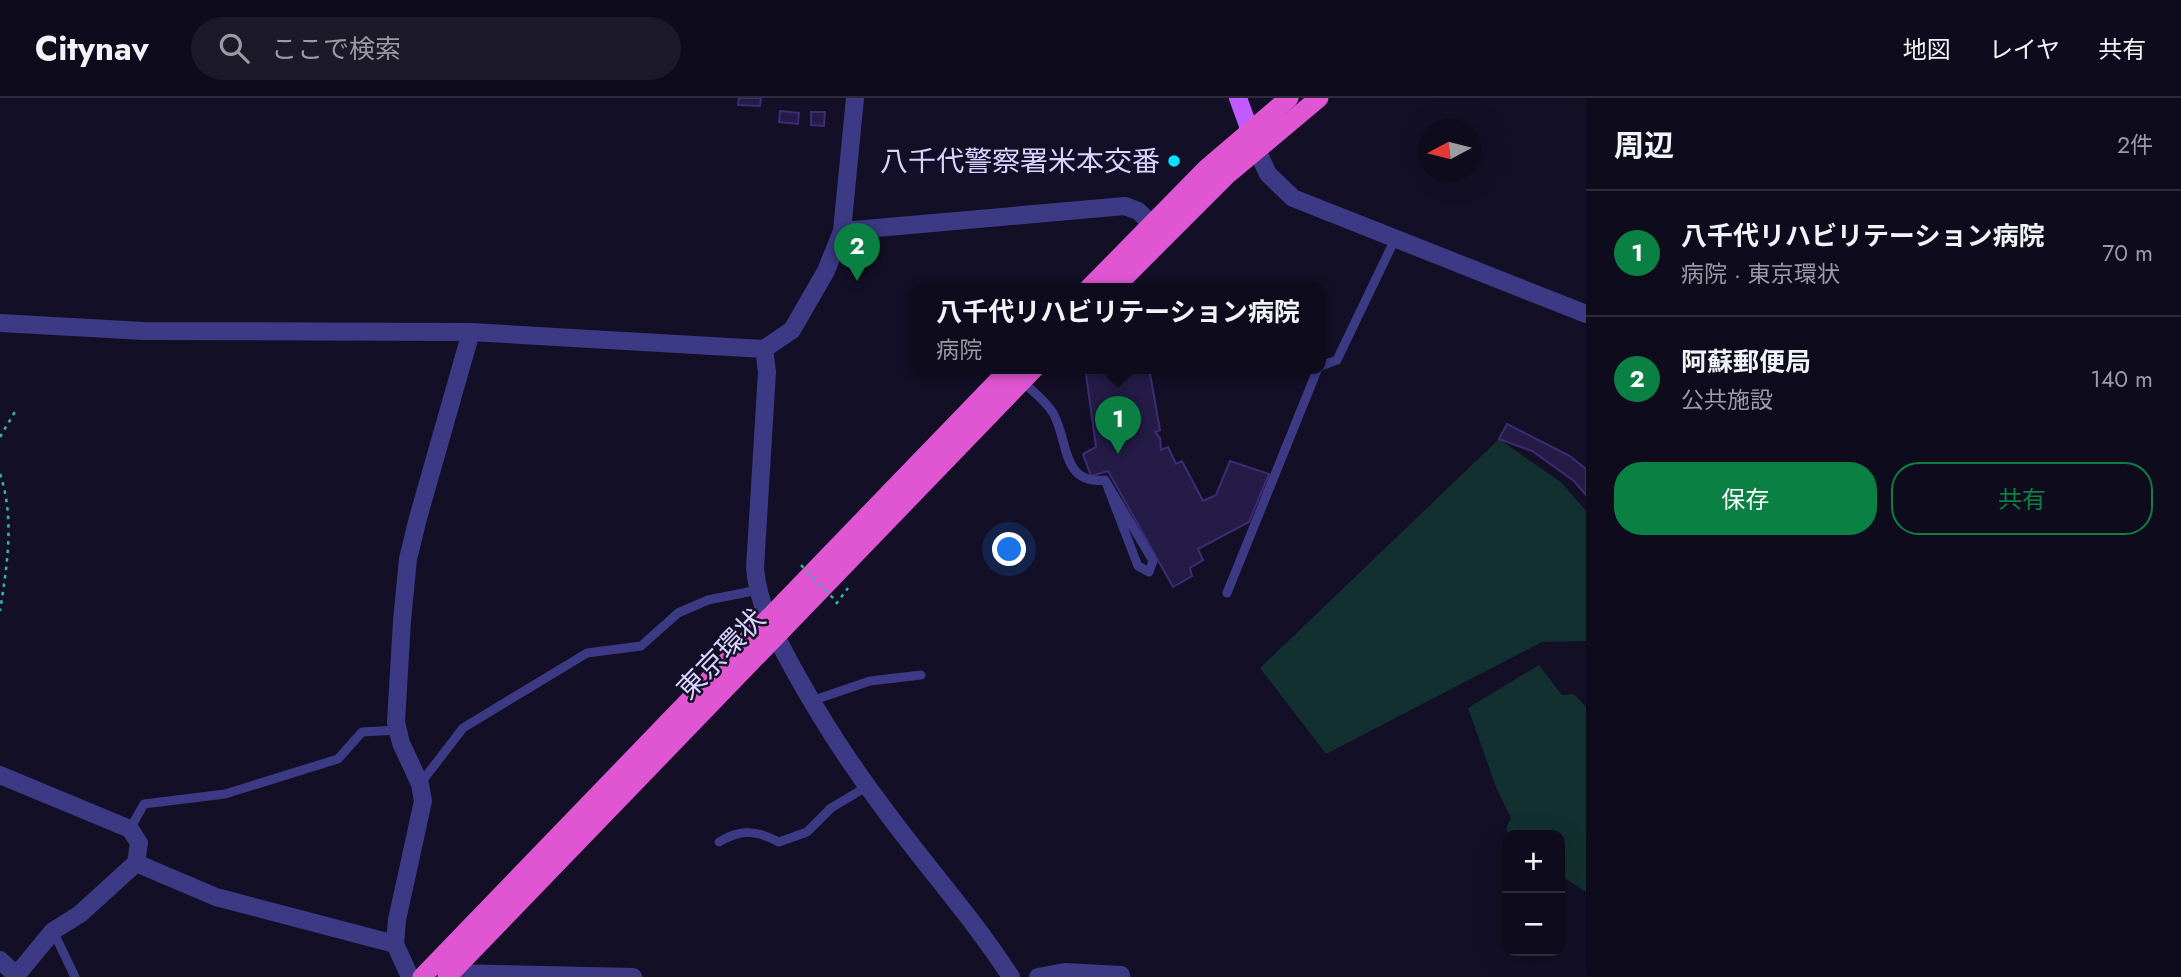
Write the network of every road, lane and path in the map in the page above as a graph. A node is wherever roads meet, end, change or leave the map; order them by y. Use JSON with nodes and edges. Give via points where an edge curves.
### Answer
{"nodes":[{"id":1,"x":855,"y":98,"type":"edge"},
{"id":2,"x":1238,"y":98,"type":"edge"},
{"id":3,"x":1289,"y":98,"type":"edge"},
{"id":4,"x":1319,"y":98,"type":"edge"},
{"id":5,"x":1253,"y":139,"type":"junction"},
{"id":6,"x":1151,"y":223,"type":"junction"},
{"id":7,"x":842,"y":231,"type":"junction"},
{"id":8,"x":1395,"y":239,"type":"junction"},
{"id":9,"x":1093,"y":283,"type":"edge"},
{"id":10,"x":1119,"y":283,"type":"edge"},
{"id":11,"x":1586,"y":314,"type":"edge"},
{"id":12,"x":0,"y":323,"type":"edge"},
{"id":13,"x":471,"y":332,"type":"junction"},
{"id":14,"x":764,"y":349,"type":"junction"},
{"id":15,"x":1326,"y":365,"type":"edge"},
{"id":16,"x":1020,"y":374,"type":"edge"},
{"id":17,"x":1020,"y":374,"type":"edge"},
{"id":18,"x":1024,"y":374,"type":"edge"},
{"id":19,"x":1317,"y":374,"type":"edge"},
{"id":20,"x":16,"y":410,"type":"dead end"},
{"id":21,"x":0,"y":436,"type":"edge"},
{"id":22,"x":0,"y":474,"type":"edge"},
{"id":23,"x":1105,"y":480,"type":"junction"},
{"id":24,"x":800,"y":565,"type":"dead end"},
{"id":25,"x":758,"y":590,"type":"junction"},
{"id":26,"x":1227,"y":593,"type":"dead end"},
{"id":27,"x":834,"y":599,"type":"dead end"},
{"id":28,"x":0,"y":611,"type":"edge"},
{"id":29,"x":767,"y":616,"type":"junction"},
{"id":30,"x":776,"y":637,"type":"junction"},
{"id":31,"x":921,"y":675,"type":"dead end"},
{"id":32,"x":811,"y":701,"type":"junction"},
{"id":33,"x":398,"y":730,"type":"junction"},
{"id":34,"x":0,"y":775,"type":"edge"},
{"id":35,"x":420,"y":784,"type":"junction"},
{"id":36,"x":868,"y":786,"type":"junction"},
{"id":37,"x":130,"y":830,"type":"junction"},
{"id":38,"x":719,"y":842,"type":"dead end"},
{"id":39,"x":136,"y":863,"type":"junction"},
{"id":40,"x":52,"y":931,"type":"junction"},
{"id":41,"x":395,"y":944,"type":"junction"},
{"id":42,"x":0,"y":960,"type":"edge"},
{"id":43,"x":449,"y":975,"type":"edge"},
{"id":44,"x":1121,"y":975,"type":"dead end"},
{"id":45,"x":16,"y":976,"type":"edge"},
{"id":46,"x":75,"y":977,"type":"edge"},
{"id":47,"x":410,"y":977,"type":"edge"},
{"id":48,"x":422,"y":977,"type":"edge"},
{"id":49,"x":633,"y":977,"type":"edge"},
{"id":50,"x":1011,"y":977,"type":"edge"},
{"id":51,"x":1038,"y":977,"type":"edge"}],
"edges":[{"from":1,"to":7,"type":"street"},
{"from":2,"to":5,"type":"main road"},
{"from":3,"to":5,"type":"highway"},
{"from":4,"to":5,"type":"highway"},
{"from":5,"to":6,"type":"highway"},
{"from":5,"to":8,"type":"street","via":[[1268,174],[1293,198]]},
{"from":5,"to":10,"type":"highway"},
{"from":6,"to":7,"type":"street","via":[[1125,206]]},
{"from":6,"to":9,"type":"highway"},
{"from":7,"to":14,"type":"street","via":[[826,271],[792,330]]},
{"from":8,"to":11,"type":"street"},
{"from":8,"to":15,"type":"lane","via":[[1337,360]]},
{"from":12,"to":13,"type":"street","via":[[144,331]]},
{"from":13,"to":14,"type":"street"},
{"from":13,"to":33,"type":"street","via":[[408,559],[397,679]]},
{"from":14,"to":25,"type":"street","via":[[755,568]]},
{"from":16,"to":29,"type":"highway","name":"東京環状"},
{"from":17,"to":30,"type":"highway","name":"東京環状"},
{"from":18,"to":23,"type":"lane","via":[[1053,413],[1076,473],[1090,482]]},
{"from":19,"to":26,"type":"lane"},
{"from":20,"to":21,"type":"path"},
{"from":22,"to":28,"type":"path","via":[[8,499]]},
{"from":23,"to":23,"type":"lane","via":[[1153,561],[1149,572],[1138,566]]},
{"from":24,"to":27,"type":"path","bridge":true},
{"from":25,"to":29,"type":"street"},
{"from":25,"to":35,"type":"lane","via":[[708,600],[678,613],[641,646],[587,653],[463,728]]},
{"from":29,"to":30,"type":"street"},
{"from":29,"to":48,"type":"highway","name":"東京環状"},
{"from":30,"to":32,"type":"street"},
{"from":30,"to":43,"type":"highway","name":"東京環状"},
{"from":31,"to":32,"type":"lane","via":[[870,681]]},
{"from":32,"to":36,"type":"street"},
{"from":33,"to":35,"type":"street"},
{"from":33,"to":37,"type":"lane","via":[[362,732],[338,759],[225,794],[144,804]]},
{"from":34,"to":37,"type":"street"},
{"from":35,"to":41,"type":"street","via":[[422,816]]},
{"from":36,"to":38,"type":"lane","via":[[831,808],[807,832],[779,842],[746,830]]},
{"from":36,"to":50,"type":"street"},
{"from":37,"to":39,"type":"street","via":[[139,843]]},
{"from":39,"to":40,"type":"street","via":[[80,914]]},
{"from":39,"to":41,"type":"street","via":[[216,897]]},
{"from":40,"to":45,"type":"street"},
{"from":40,"to":46,"type":"lane"},
{"from":41,"to":47,"type":"street"},
{"from":42,"to":45,"type":"street"},
{"from":43,"to":49,"type":"street"},
{"from":44,"to":51,"type":"street","via":[[1065,972]]}]}
